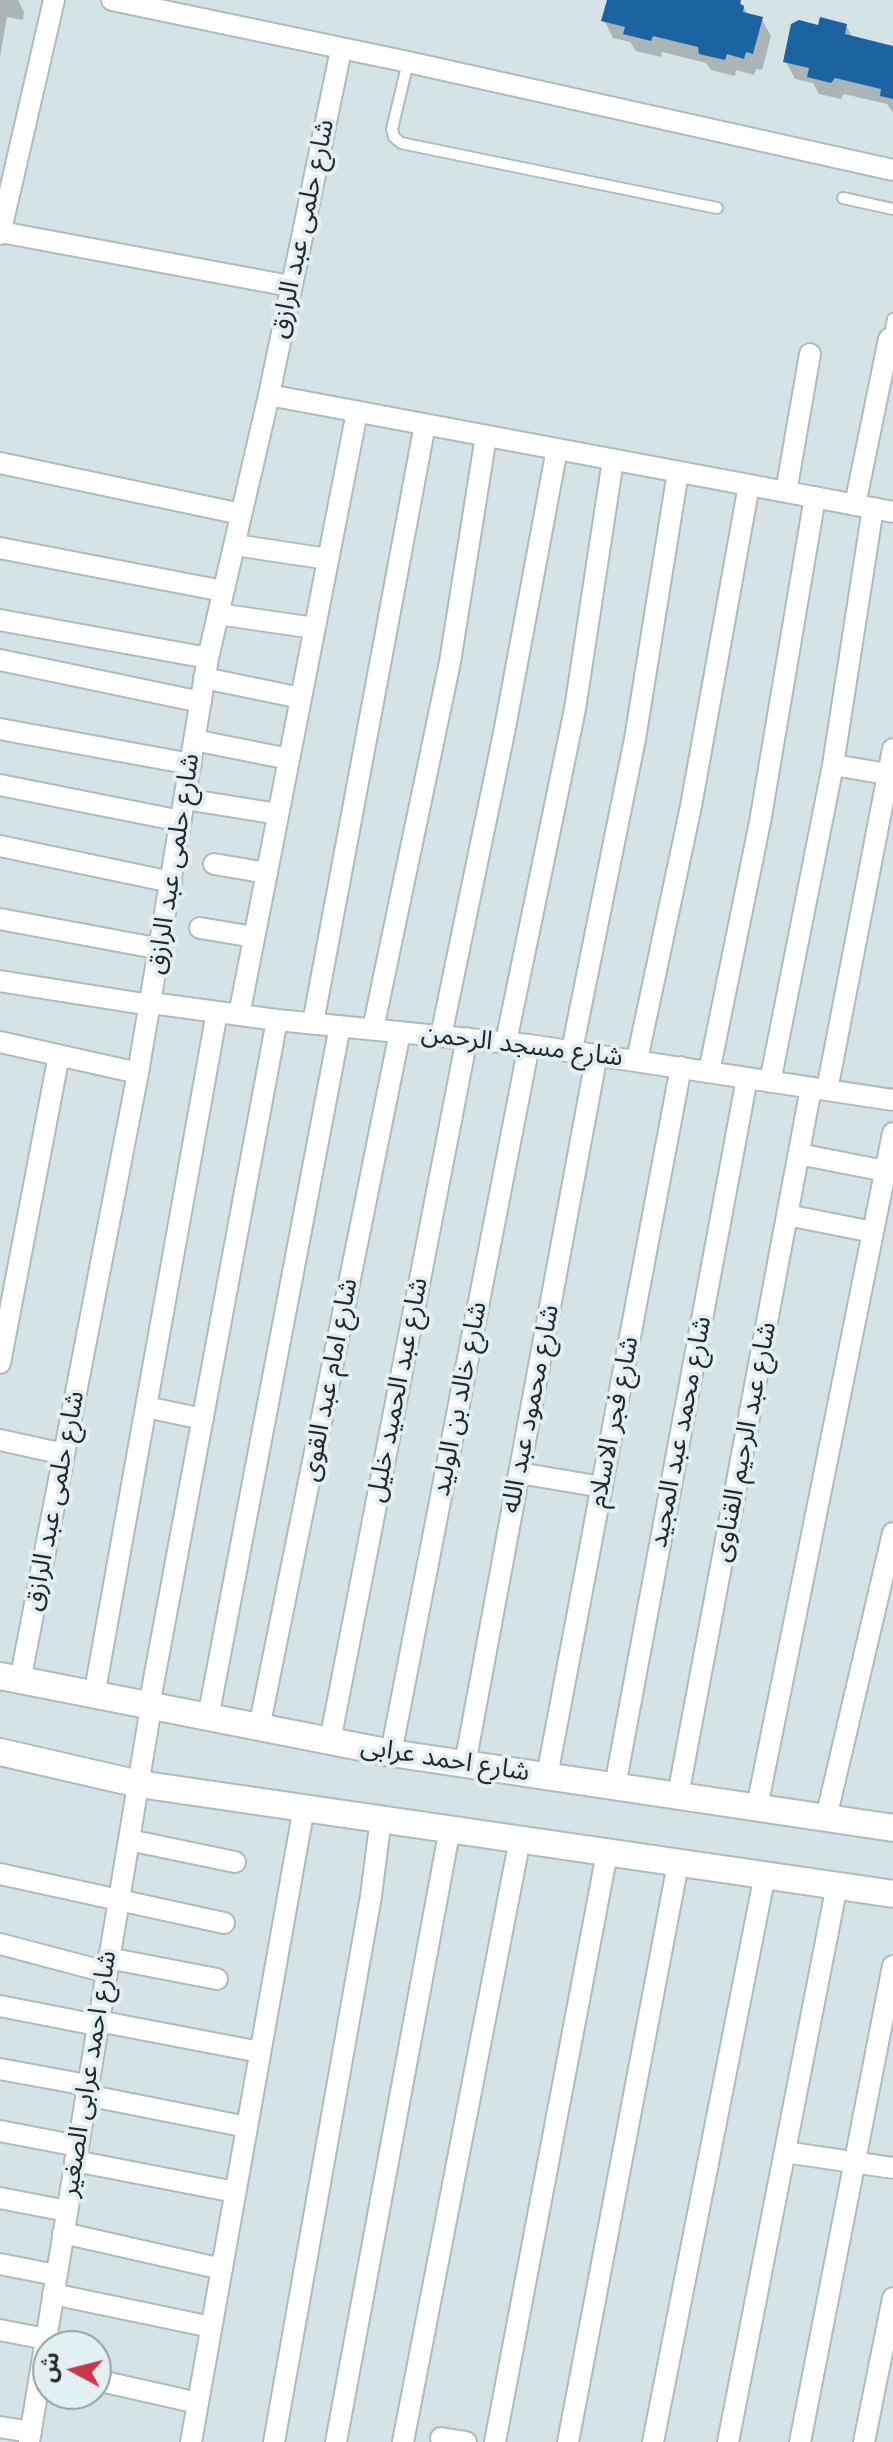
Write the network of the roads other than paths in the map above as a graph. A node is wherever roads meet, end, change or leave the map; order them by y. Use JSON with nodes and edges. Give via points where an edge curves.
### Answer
{"nodes":[{"id":1,"x":54,"y":0,"type":"edge"},
{"id":2,"x":112,"y":0,"type":"edge"},
{"id":3,"x":341,"y":50,"type":"junction"},
{"id":4,"x":408,"y":62,"type":"junction"},
{"id":5,"x":893,"y":170,"type":"edge"},
{"id":6,"x":843,"y":198,"type":"dead end"},
{"id":7,"x":717,"y":208,"type":"dead end"},
{"id":8,"x":893,"y":209,"type":"edge"},
{"id":9,"x":0,"y":233,"type":"edge"},
{"id":10,"x":290,"y":286,"type":"junction"},
{"id":11,"x":891,"y":329,"type":"edge"},
{"id":12,"x":810,"y":354,"type":"dead end"},
{"id":13,"x":269,"y":395,"type":"junction"},
{"id":14,"x":357,"y":412,"type":"junction"},
{"id":15,"x":425,"y":424,"type":"junction"},
{"id":16,"x":486,"y":436,"type":"junction"},
{"id":17,"x":557,"y":449,"type":"junction"},
{"id":18,"x":613,"y":460,"type":"junction"},
{"id":19,"x":0,"y":463,"type":"edge"},
{"id":20,"x":678,"y":472,"type":"junction"},
{"id":21,"x":749,"y":485,"type":"junction"},
{"id":22,"x":786,"y":492,"type":"junction"},
{"id":23,"x":815,"y":497,"type":"junction"},
{"id":24,"x":873,"y":508,"type":"edge"},
{"id":25,"x":241,"y":514,"type":"junction"},
{"id":26,"x":235,"y":545,"type":"junction"},
{"id":27,"x":0,"y":548,"type":"edge"},
{"id":28,"x":328,"y":559,"type":"junction"},
{"id":29,"x":223,"y":591,"type":"junction"},
{"id":30,"x":218,"y":614,"type":"junction"},
{"id":31,"x":0,"y":620,"type":"edge"},
{"id":32,"x":314,"y":628,"type":"junction"},
{"id":33,"x":0,"y":660,"type":"edge"},
{"id":34,"x":206,"y":668,"type":"junction"},
{"id":35,"x":301,"y":698,"type":"junction"},
{"id":36,"x":201,"y":702,"type":"junction"},
{"id":37,"x":0,"y":729,"type":"edge"},
{"id":38,"x":194,"y":740,"type":"junction"},
{"id":39,"x":893,"y":749,"type":"edge"},
{"id":40,"x":289,"y":759,"type":"junction"},
{"id":41,"x":191,"y":764,"type":"junction"},
{"id":42,"x":833,"y":765,"type":"junction"},
{"id":43,"x":891,"y":775,"type":"edge"},
{"id":44,"x":0,"y":785,"type":"edge"},
{"id":45,"x":185,"y":799,"type":"junction"},
{"id":46,"x":278,"y":814,"type":"junction"},
{"id":47,"x":181,"y":821,"type":"junction"},
{"id":48,"x":0,"y":846,"type":"edge"},
{"id":49,"x":214,"y":864,"type":"dead end"},
{"id":50,"x":267,"y":873,"type":"junction"},
{"id":51,"x":171,"y":882,"type":"junction"},
{"id":52,"x":0,"y":919,"type":"edge"},
{"id":53,"x":200,"y":928,"type":"dead end"},
{"id":54,"x":254,"y":937,"type":"junction"},
{"id":55,"x":161,"y":949,"type":"junction"},
{"id":56,"x":0,"y":981,"type":"edge"},
{"id":57,"x":150,"y":1004,"type":"junction"},
{"id":58,"x":217,"y":1012,"type":"junction"},
{"id":59,"x":239,"y":1015,"type":"junction"},
{"id":60,"x":277,"y":1020,"type":"junction"},
{"id":61,"x":313,"y":1023,"type":"junction"},
{"id":62,"x":340,"y":1026,"type":"junction"},
{"id":63,"x":373,"y":1029,"type":"junction"},
{"id":64,"x":400,"y":1032,"type":"junction"},
{"id":65,"x":441,"y":1036,"type":"junction"},
{"id":66,"x":467,"y":1038,"type":"junction"},
{"id":67,"x":0,"y":1042,"type":"edge"},
{"id":68,"x":506,"y":1042,"type":"junction"},
{"id":69,"x":529,"y":1045,"type":"junction"},
{"id":70,"x":572,"y":1050,"type":"junction"},
{"id":71,"x":597,"y":1054,"type":"junction"},
{"id":72,"x":59,"y":1055,"type":"junction"},
{"id":73,"x":637,"y":1060,"type":"junction"},
{"id":74,"x":681,"y":1067,"type":"junction"},
{"id":75,"x":709,"y":1072,"type":"junction"},
{"id":76,"x":138,"y":1073,"type":"junction"},
{"id":77,"x":747,"y":1078,"type":"junction"},
{"id":78,"x":770,"y":1082,"type":"junction"},
{"id":79,"x":819,"y":1089,"type":"junction"},
{"id":80,"x":893,"y":1100,"type":"edge"},
{"id":81,"x":893,"y":1133,"type":"edge"},
{"id":82,"x":799,"y":1154,"type":"junction"},
{"id":83,"x":885,"y":1171,"type":"junction"},
{"id":84,"x":787,"y":1215,"type":"junction"},
{"id":85,"x":873,"y":1232,"type":"junction"},
{"id":86,"x":0,"y":1363,"type":"edge"},
{"id":87,"x":146,"y":1407,"type":"junction"},
{"id":88,"x":203,"y":1419,"type":"junction"},
{"id":89,"x":0,"y":1440,"type":"edge"},
{"id":90,"x":64,"y":1454,"type":"junction"},
{"id":91,"x":519,"y":1473,"type":"junction"},
{"id":92,"x":602,"y":1487,"type":"junction"},
{"id":93,"x":893,"y":1533,"type":"edge"},
{"id":94,"x":10,"y":1679,"type":"edge"},
{"id":95,"x":94,"y":1696,"type":"junction"},
{"id":96,"x":150,"y":1707,"type":"junction"},
{"id":97,"x":208,"y":1718,"type":"junction"},
{"id":98,"x":259,"y":1728,"type":"junction"},
{"id":99,"x":330,"y":1741,"type":"junction"},
{"id":100,"x":0,"y":1752,"type":"edge"},
{"id":101,"x":391,"y":1753,"type":"junction"},
{"id":102,"x":465,"y":1764,"type":"junction"},
{"id":103,"x":547,"y":1776,"type":"junction"},
{"id":104,"x":139,"y":1784,"type":"junction"},
{"id":105,"x":615,"y":1786,"type":"junction"},
{"id":106,"x":678,"y":1795,"type":"junction"},
{"id":107,"x":304,"y":1807,"type":"junction"},
{"id":108,"x":757,"y":1807,"type":"junction"},
{"id":109,"x":381,"y":1818,"type":"junction"},
{"id":110,"x":826,"y":1818,"type":"junction"},
{"id":111,"x":450,"y":1828,"type":"junction"},
{"id":112,"x":893,"y":1828,"type":"edge"},
{"id":113,"x":520,"y":1839,"type":"junction"},
{"id":114,"x":129,"y":1840,"type":"junction"},
{"id":115,"x":607,"y":1853,"type":"junction"},
{"id":116,"x":235,"y":1862,"type":"dead end"},
{"id":117,"x":678,"y":1864,"type":"junction"},
{"id":118,"x":0,"y":1874,"type":"edge"},
{"id":119,"x":765,"y":1874,"type":"junction"},
{"id":120,"x":837,"y":1885,"type":"junction"},
{"id":121,"x":893,"y":1894,"type":"edge"},
{"id":122,"x":118,"y":1901,"type":"junction"},
{"id":123,"x":224,"y":1923,"type":"dead end"},
{"id":124,"x":0,"y":1944,"type":"edge"},
{"id":125,"x":107,"y":1965,"type":"junction"},
{"id":126,"x":893,"y":1966,"type":"edge"},
{"id":127,"x":217,"y":1979,"type":"dead end"},
{"id":128,"x":0,"y":2006,"type":"edge"},
{"id":129,"x":98,"y":2023,"type":"junction"},
{"id":130,"x":260,"y":2052,"type":"junction"},
{"id":131,"x":0,"y":2069,"type":"edge"},
{"id":132,"x":87,"y":2090,"type":"junction"},
{"id":133,"x":247,"y":2127,"type":"junction"},
{"id":134,"x":0,"y":2131,"type":"edge"},
{"id":135,"x":785,"y":2152,"type":"junction"},
{"id":136,"x":76,"y":2153,"type":"junction"},
{"id":137,"x":855,"y":2163,"type":"junction"},
{"id":138,"x":893,"y":2168,"type":"edge"},
{"id":139,"x":235,"y":2192,"type":"junction"},
{"id":140,"x":0,"y":2198,"type":"edge"},
{"id":141,"x":67,"y":2211,"type":"junction"},
{"id":142,"x":63,"y":2233,"type":"junction"},
{"id":143,"x":0,"y":2264,"type":"edge"},
{"id":144,"x":222,"y":2269,"type":"junction"},
{"id":145,"x":55,"y":2284,"type":"junction"},
{"id":146,"x":893,"y":2298,"type":"edge"},
{"id":147,"x":211,"y":2327,"type":"junction"},
{"id":148,"x":0,"y":2330,"type":"edge"},
{"id":149,"x":47,"y":2330,"type":"edge"},
{"id":150,"x":32,"y":2336,"type":"edge"},
{"id":151,"x":112,"y":2384,"type":"edge"},
{"id":152,"x":198,"y":2403,"type":"junction"},
{"id":153,"x":36,"y":2410,"type":"edge"},
{"id":154,"x":0,"y":2427,"type":"edge"},
{"id":155,"x":30,"y":2437,"type":"edge"},
{"id":156,"x":441,"y":2438,"type":"dead end"},
{"id":157,"x":191,"y":2442,"type":"edge"},
{"id":158,"x":274,"y":2442,"type":"edge"},
{"id":159,"x":336,"y":2442,"type":"edge"},
{"id":160,"x":403,"y":2442,"type":"edge"},
{"id":161,"x":466,"y":2442,"type":"edge"},
{"id":162,"x":495,"y":2442,"type":"edge"},
{"id":163,"x":568,"y":2442,"type":"edge"},
{"id":164,"x":653,"y":2442,"type":"edge"},
{"id":165,"x":728,"y":2442,"type":"edge"},
{"id":166,"x":800,"y":2442,"type":"edge"},
{"id":167,"x":864,"y":2442,"type":"edge"}],
"edges":[{"from":1,"to":9,"type":"street"},
{"from":2,"to":3,"type":"street"},
{"from":3,"to":4,"type":"street"},
{"from":3,"to":10,"type":"street","name":"شارع حلمى عبد الرازق"},
{"from":4,"to":5,"type":"street"},
{"from":4,"to":7,"type":"lane","via":[[392,129],[401,143]]},
{"from":6,"to":8,"type":"lane"},
{"from":9,"to":10,"type":"street"},
{"from":10,"to":13,"type":"street","name":"شارع حلمى عبد الرازق"},
{"from":11,"to":24,"type":"street"},
{"from":12,"to":22,"type":"street"},
{"from":13,"to":14,"type":"street"},
{"from":13,"to":25,"type":"street","name":"شارع حلمى عبد الرازق"},
{"from":14,"to":15,"type":"street"},
{"from":14,"to":28,"type":"street"},
{"from":15,"to":16,"type":"street"},
{"from":15,"to":61,"type":"street"},
{"from":16,"to":17,"type":"street"},
{"from":16,"to":63,"type":"street","via":[[450,662]]},
{"from":17,"to":18,"type":"street"},
{"from":17,"to":65,"type":"street"},
{"from":18,"to":20,"type":"street"},
{"from":18,"to":68,"type":"street","via":[[575,709]]},
{"from":19,"to":25,"type":"street"},
{"from":20,"to":21,"type":"street"},
{"from":20,"to":70,"type":"street","via":[[635,739]]},
{"from":21,"to":22,"type":"street"},
{"from":21,"to":73,"type":"street","via":[[691,806]]},
{"from":22,"to":23,"type":"street"},
{"from":23,"to":24,"type":"street"},
{"from":23,"to":75,"type":"street","via":[[760,822]]},
{"from":24,"to":42,"type":"street"},
{"from":25,"to":26,"type":"street","name":"شارع حلمى عبد الرازق"},
{"from":26,"to":28,"type":"street"},
{"from":26,"to":29,"type":"street","name":"شارع حلمى عبد الرازق"},
{"from":27,"to":29,"type":"street"},
{"from":28,"to":32,"type":"street"},
{"from":29,"to":30,"type":"street","name":"شارع حلمى عبد الرازق"},
{"from":30,"to":32,"type":"street"},
{"from":30,"to":34,"type":"street","name":"شارع حلمى عبد الرازق"},
{"from":31,"to":34,"type":"street"},
{"from":32,"to":35,"type":"street"},
{"from":33,"to":36,"type":"street"},
{"from":34,"to":35,"type":"street"},
{"from":34,"to":36,"type":"street","name":"شارع حلمى عبد الرازق"},
{"from":35,"to":40,"type":"street"},
{"from":36,"to":38,"type":"street","name":"شارع حلمى عبد الرازق"},
{"from":37,"to":41,"type":"street"},
{"from":38,"to":40,"type":"street"},
{"from":38,"to":41,"type":"street","name":"شارع حلمى عبد الرازق"},
{"from":39,"to":43,"type":"street","name":"شارع عبد الرحيم القناوى"},
{"from":40,"to":46,"type":"street"},
{"from":41,"to":45,"type":"street","name":"شارع حلمى عبد الرازق"},
{"from":42,"to":43,"type":"street"},
{"from":42,"to":78,"type":"street"},
{"from":43,"to":79,"type":"street","name":"شارع عبد الرحيم القناوى"},
{"from":44,"to":47,"type":"street"},
{"from":45,"to":46,"type":"street"},
{"from":45,"to":47,"type":"street","name":"شارع حلمى عبد الرازق"},
{"from":46,"to":50,"type":"street"},
{"from":47,"to":51,"type":"street","name":"شارع حلمى عبد الرازق"},
{"from":48,"to":51,"type":"street"},
{"from":49,"to":50,"type":"street"},
{"from":50,"to":54,"type":"street"},
{"from":51,"to":55,"type":"street","name":"شارع حلمى عبد الرازق"},
{"from":52,"to":55,"type":"street"},
{"from":53,"to":54,"type":"street"},
{"from":54,"to":59,"type":"street"},
{"from":55,"to":57,"type":"street","name":"شارع حلمى عبد الرازق"},
{"from":56,"to":57,"type":"street","name":"شارع مسجد الرحمن"},
{"from":57,"to":58,"type":"street","name":"شارع مسجد الرحمن"},
{"from":57,"to":76,"type":"street","name":"شارع حلمى عبد الرازق"},
{"from":58,"to":59,"type":"street","name":"شارع مسجد الرحمن"},
{"from":58,"to":87,"type":"street"},
{"from":59,"to":60,"type":"street","name":"شارع مسجد الرحمن"},
{"from":60,"to":61,"type":"street","name":"شارع مسجد الرحمن"},
{"from":60,"to":88,"type":"street","name":"شارع احمد عرابى الصغير"},
{"from":61,"to":62,"type":"street","name":"شارع مسجد الرحمن"},
{"from":62,"to":63,"type":"street","name":"شارع مسجد الرحمن"},
{"from":62,"to":97,"type":"street"},
{"from":63,"to":64,"type":"street","name":"شارع مسجد الرحمن"},
{"from":64,"to":65,"type":"street","name":"شارع مسجد الرحمن"},
{"from":64,"to":98,"type":"street","name":"شارع امام عبد القوى"},
{"from":65,"to":66,"type":"street","name":"شارع مسجد الرحمن"},
{"from":66,"to":68,"type":"street","name":"شارع مسجد الرحمن"},
{"from":66,"to":99,"type":"street","name":"شارع عبد الحميد خليل"},
{"from":67,"to":72,"type":"street"},
{"from":68,"to":69,"type":"street","name":"شارع مسجد الرحمن"},
{"from":69,"to":70,"type":"street","name":"شارع مسجد الرحمن"},
{"from":69,"to":101,"type":"street","name":"شارع خالد بن الوليد"},
{"from":70,"to":71,"type":"street","name":"شارع مسجد الرحمن"},
{"from":71,"to":73,"type":"street","name":"شارع مسجد الرحمن"},
{"from":71,"to":91,"type":"street","name":"شارع محمود عبد الله"},
{"from":72,"to":76,"type":"street"},
{"from":72,"to":86,"type":"street"},
{"from":73,"to":74,"type":"street","name":"شارع مسجد الرحمن"},
{"from":74,"to":75,"type":"street","name":"شارع مسجد الرحمن"},
{"from":74,"to":92,"type":"street","name":"شارع فجر الاسلام"},
{"from":75,"to":77,"type":"street","name":"شارع مسجد الرحمن"},
{"from":76,"to":90,"type":"street","name":"شارع حلمى عبد الرازق"},
{"from":77,"to":78,"type":"street","name":"شارع مسجد الرحمن"},
{"from":77,"to":105,"type":"street","name":"شارع محمد عبد المجيد"},
{"from":78,"to":79,"type":"street","name":"شارع مسجد الرحمن"},
{"from":79,"to":80,"type":"street","name":"شارع مسجد الرحمن"},
{"from":79,"to":82,"type":"street","name":"شارع عبد الرحيم القناوى"},
{"from":81,"to":83,"type":"street"},
{"from":82,"to":83,"type":"street"},
{"from":82,"to":84,"type":"street","name":"شارع عبد الرحيم القناوى"},
{"from":83,"to":85,"type":"street"},
{"from":84,"to":85,"type":"street"},
{"from":84,"to":106,"type":"street","name":"شارع عبد الرحيم القناوى"},
{"from":85,"to":108,"type":"street"},
{"from":87,"to":88,"type":"street"},
{"from":87,"to":95,"type":"street"},
{"from":88,"to":96,"type":"street","name":"شارع احمد عرابى الصغير"},
{"from":89,"to":90,"type":"street"},
{"from":90,"to":94,"type":"street","name":"شارع حلمى عبد الرازق"},
{"from":91,"to":92,"type":"street"},
{"from":91,"to":102,"type":"street","name":"شارع محمود عبد الله"},
{"from":92,"to":103,"type":"street","name":"شارع فجر الاسلام"},
{"from":93,"to":110,"type":"street"},
{"from":94,"to":95,"type":"street","name":"شارع احمد عرابى"},
{"from":95,"to":96,"type":"street","name":"شارع احمد عرابى"},
{"from":96,"to":97,"type":"street","name":"شارع احمد عرابى"},
{"from":96,"to":104,"type":"street","name":"شارع احمد عرابى الصغير"},
{"from":97,"to":98,"type":"street","name":"شارع احمد عرابى"},
{"from":98,"to":99,"type":"street","name":"شارع احمد عرابى"},
{"from":99,"to":101,"type":"street","name":"شارع احمد عرابى"},
{"from":100,"to":104,"type":"street"},
{"from":101,"to":102,"type":"street","name":"شارع احمد عرابى"},
{"from":102,"to":103,"type":"street","name":"شارع احمد عرابى"},
{"from":103,"to":105,"type":"street","name":"شارع احمد عرابى"},
{"from":104,"to":107,"type":"street"},
{"from":104,"to":114,"type":"street","name":"شارع احمد عرابى الصغير"},
{"from":105,"to":106,"type":"street","name":"شارع احمد عرابى"},
{"from":106,"to":108,"type":"street","name":"شارع احمد عرابى"},
{"from":107,"to":109,"type":"street"},
{"from":107,"to":130,"type":"street"},
{"from":108,"to":110,"type":"street","name":"شارع احمد عرابى"},
{"from":109,"to":111,"type":"street"},
{"from":109,"to":158,"type":"street"},
{"from":110,"to":112,"type":"street","name":"شارع احمد عرابى"},
{"from":111,"to":113,"type":"street"},
{"from":111,"to":159,"type":"street"},
{"from":113,"to":115,"type":"street"},
{"from":113,"to":160,"type":"street"},
{"from":114,"to":116,"type":"street"},
{"from":114,"to":122,"type":"street","name":"شارع احمد عرابى الصغير"},
{"from":115,"to":117,"type":"street"},
{"from":115,"to":162,"type":"street"},
{"from":117,"to":119,"type":"street"},
{"from":117,"to":163,"type":"street"},
{"from":118,"to":122,"type":"street"},
{"from":119,"to":120,"type":"street"},
{"from":119,"to":164,"type":"street"},
{"from":120,"to":121,"type":"street"},
{"from":120,"to":135,"type":"street"},
{"from":122,"to":123,"type":"street"},
{"from":122,"to":125,"type":"street","name":"شارع احمد عرابى الصغير"},
{"from":124,"to":125,"type":"street"},
{"from":125,"to":127,"type":"street"},
{"from":125,"to":129,"type":"street","name":"شارع احمد عرابى الصغير"},
{"from":126,"to":137,"type":"street"},
{"from":128,"to":129,"type":"street"},
{"from":129,"to":130,"type":"street"},
{"from":129,"to":132,"type":"street","name":"شارع احمد عرابى الصغير"},
{"from":130,"to":133,"type":"street"},
{"from":131,"to":132,"type":"street"},
{"from":132,"to":133,"type":"street"},
{"from":132,"to":136,"type":"street","name":"شارع احمد عرابى الصغير"},
{"from":133,"to":139,"type":"street"},
{"from":134,"to":136,"type":"street"},
{"from":135,"to":137,"type":"street"},
{"from":135,"to":165,"type":"street"},
{"from":136,"to":139,"type":"street"},
{"from":136,"to":141,"type":"street","name":"شارع احمد عرابى الصغير"},
{"from":137,"to":138,"type":"street"},
{"from":137,"to":166,"type":"street"},
{"from":139,"to":144,"type":"street"},
{"from":140,"to":141,"type":"street"},
{"from":141,"to":142,"type":"street","name":"شارع احمد عرابى الصغير"},
{"from":142,"to":144,"type":"street"},
{"from":142,"to":145,"type":"street","name":"شارع احمد عرابى الصغير"},
{"from":143,"to":145,"type":"street"},
{"from":144,"to":147,"type":"street"},
{"from":145,"to":147,"type":"street"},
{"from":145,"to":149,"type":"street","name":"شارع احمد عرابى الصغير"},
{"from":146,"to":167,"type":"street"},
{"from":147,"to":152,"type":"street"},
{"from":148,"to":150,"type":"street"},
{"from":151,"to":152,"type":"street"},
{"from":152,"to":157,"type":"street"},
{"from":153,"to":155,"type":"street","name":"شارع احمد عرابى الصغير"},
{"from":154,"to":155,"type":"street"},
{"from":156,"to":161,"type":"street"}]}
